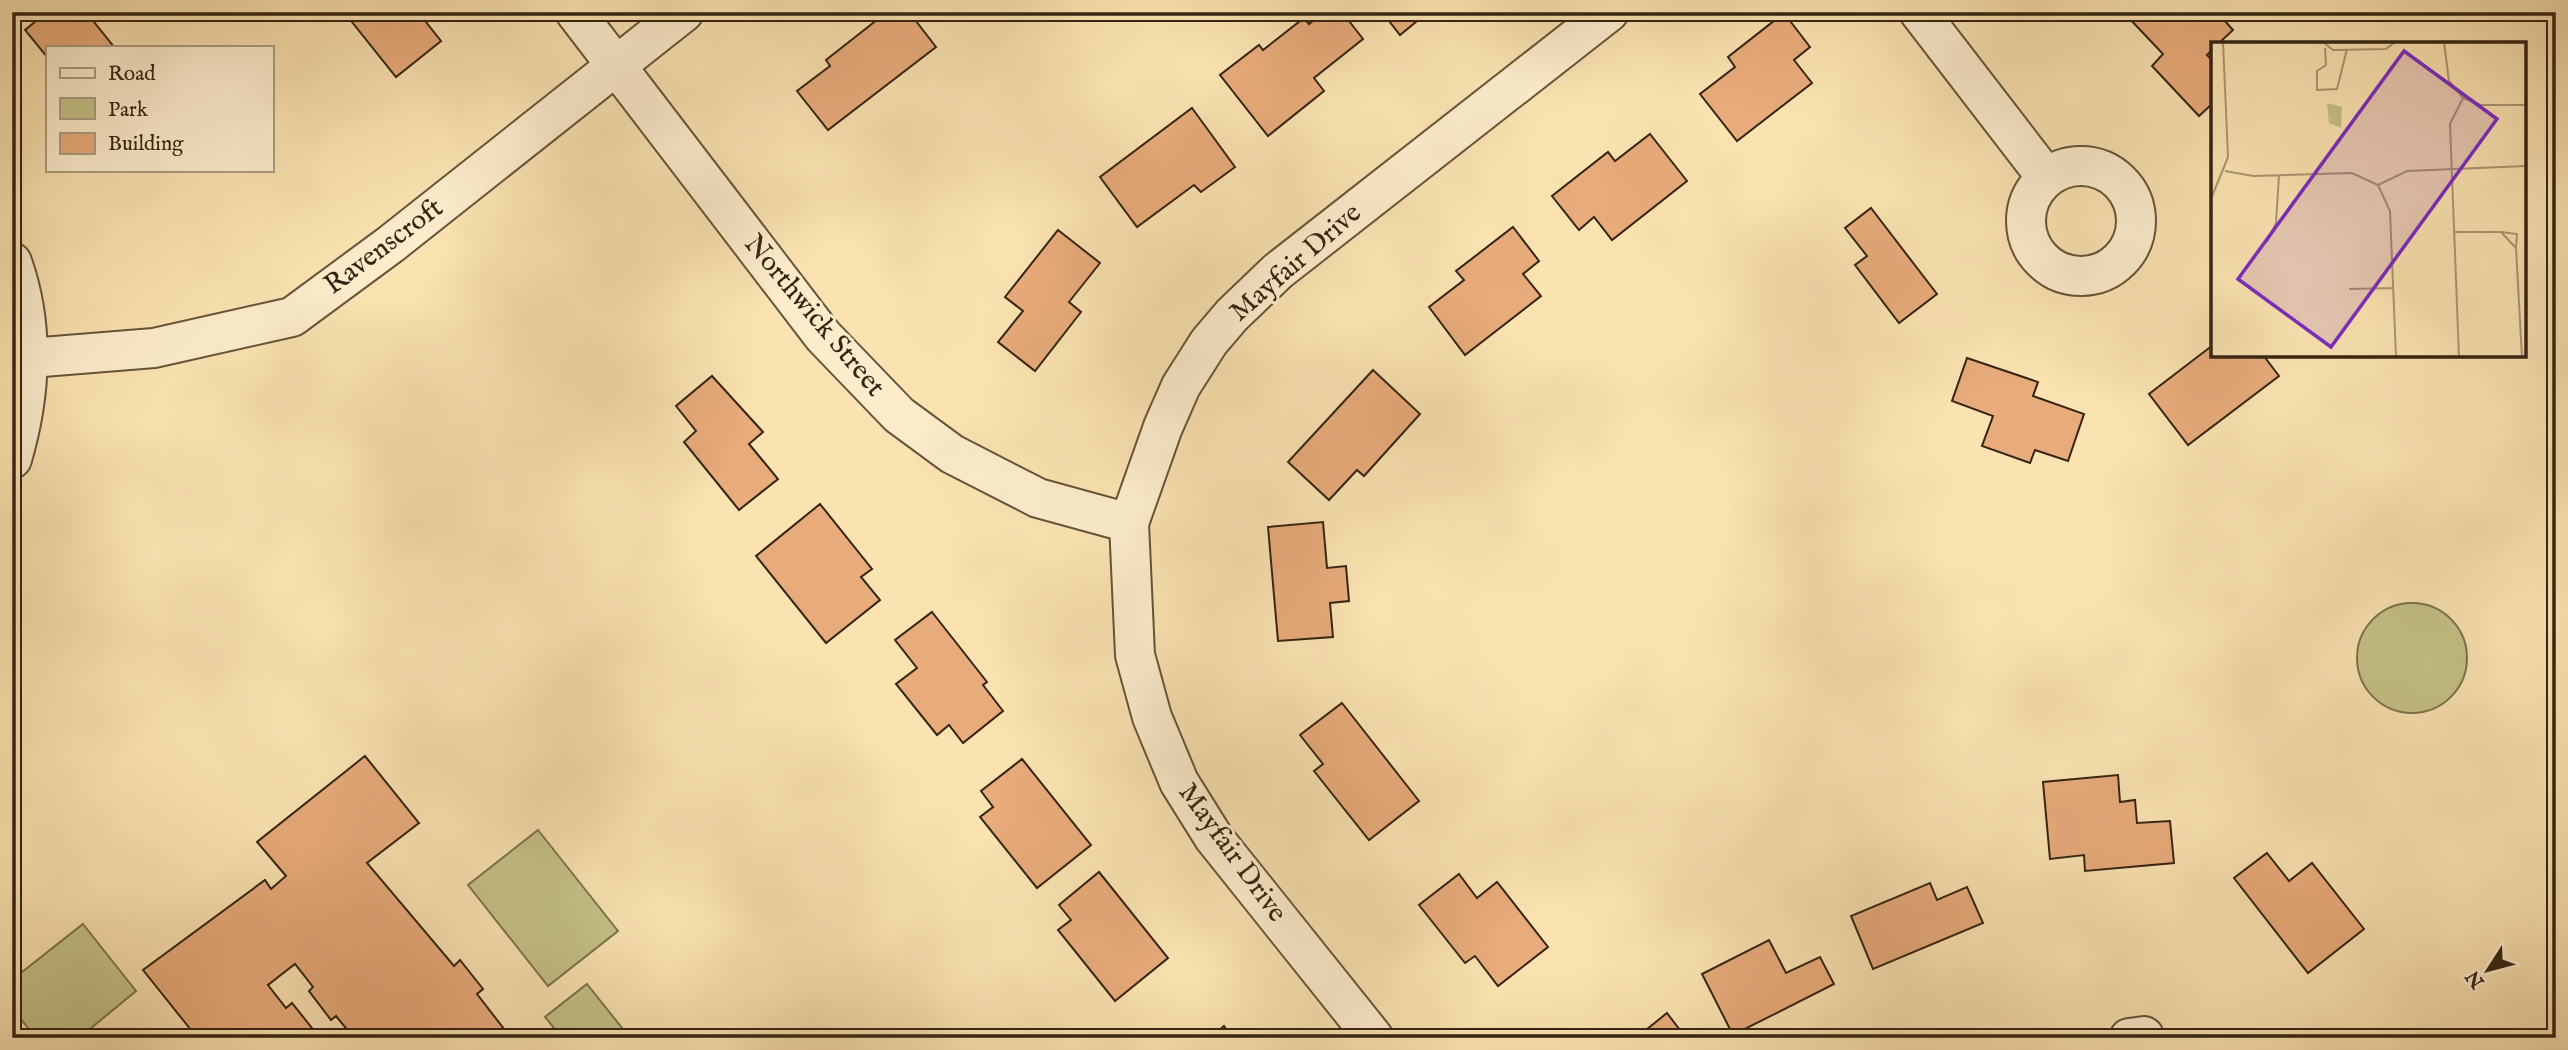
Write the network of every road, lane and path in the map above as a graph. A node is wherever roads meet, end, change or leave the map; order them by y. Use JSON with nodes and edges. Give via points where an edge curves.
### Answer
{"nodes":[{"id":1,"x":575,"y":12,"type":"edge"},
{"id":2,"x":684,"y":12,"type":"edge"},
{"id":3,"x":1609,"y":12,"type":"edge"},
{"id":4,"x":1919,"y":12,"type":"edge"},
{"id":5,"x":617,"y":66,"type":"junction"},
{"id":6,"x":2046,"y":177,"type":"dead end"},
{"id":7,"x":12,"y":262,"type":"edge"},
{"id":8,"x":30,"y":358,"type":"junction"},
{"id":9,"x":12,"y":459,"type":"edge"},
{"id":10,"x":1129,"y":523,"type":"junction"},
{"id":11,"x":1374,"y":1038,"type":"edge"}],
"edges":[{"from":1,"to":5,"type":"street","name":"Northwick Street"},
{"from":2,"to":5,"type":"street","name":"Ravenscroft"},
{"from":3,"to":10,"type":"street","name":"Mayfair Drive","via":[[1278,271],[1232,315],[1181,386]]},
{"from":4,"to":6,"type":"street"},
{"from":5,"to":8,"type":"street","name":"Ravenscroft","via":[[292,317],[154,348]]},
{"from":5,"to":10,"type":"street","name":"Northwick Street","via":[[823,336],[899,415],[952,454],[1038,498]]},
{"from":7,"to":8,"type":"street"},
{"from":8,"to":9,"type":"street"},
{"from":10,"to":11,"type":"street","name":"Mayfair Drive","via":[[1135,654],[1152,717],[1179,782],[1214,838]]}]}
